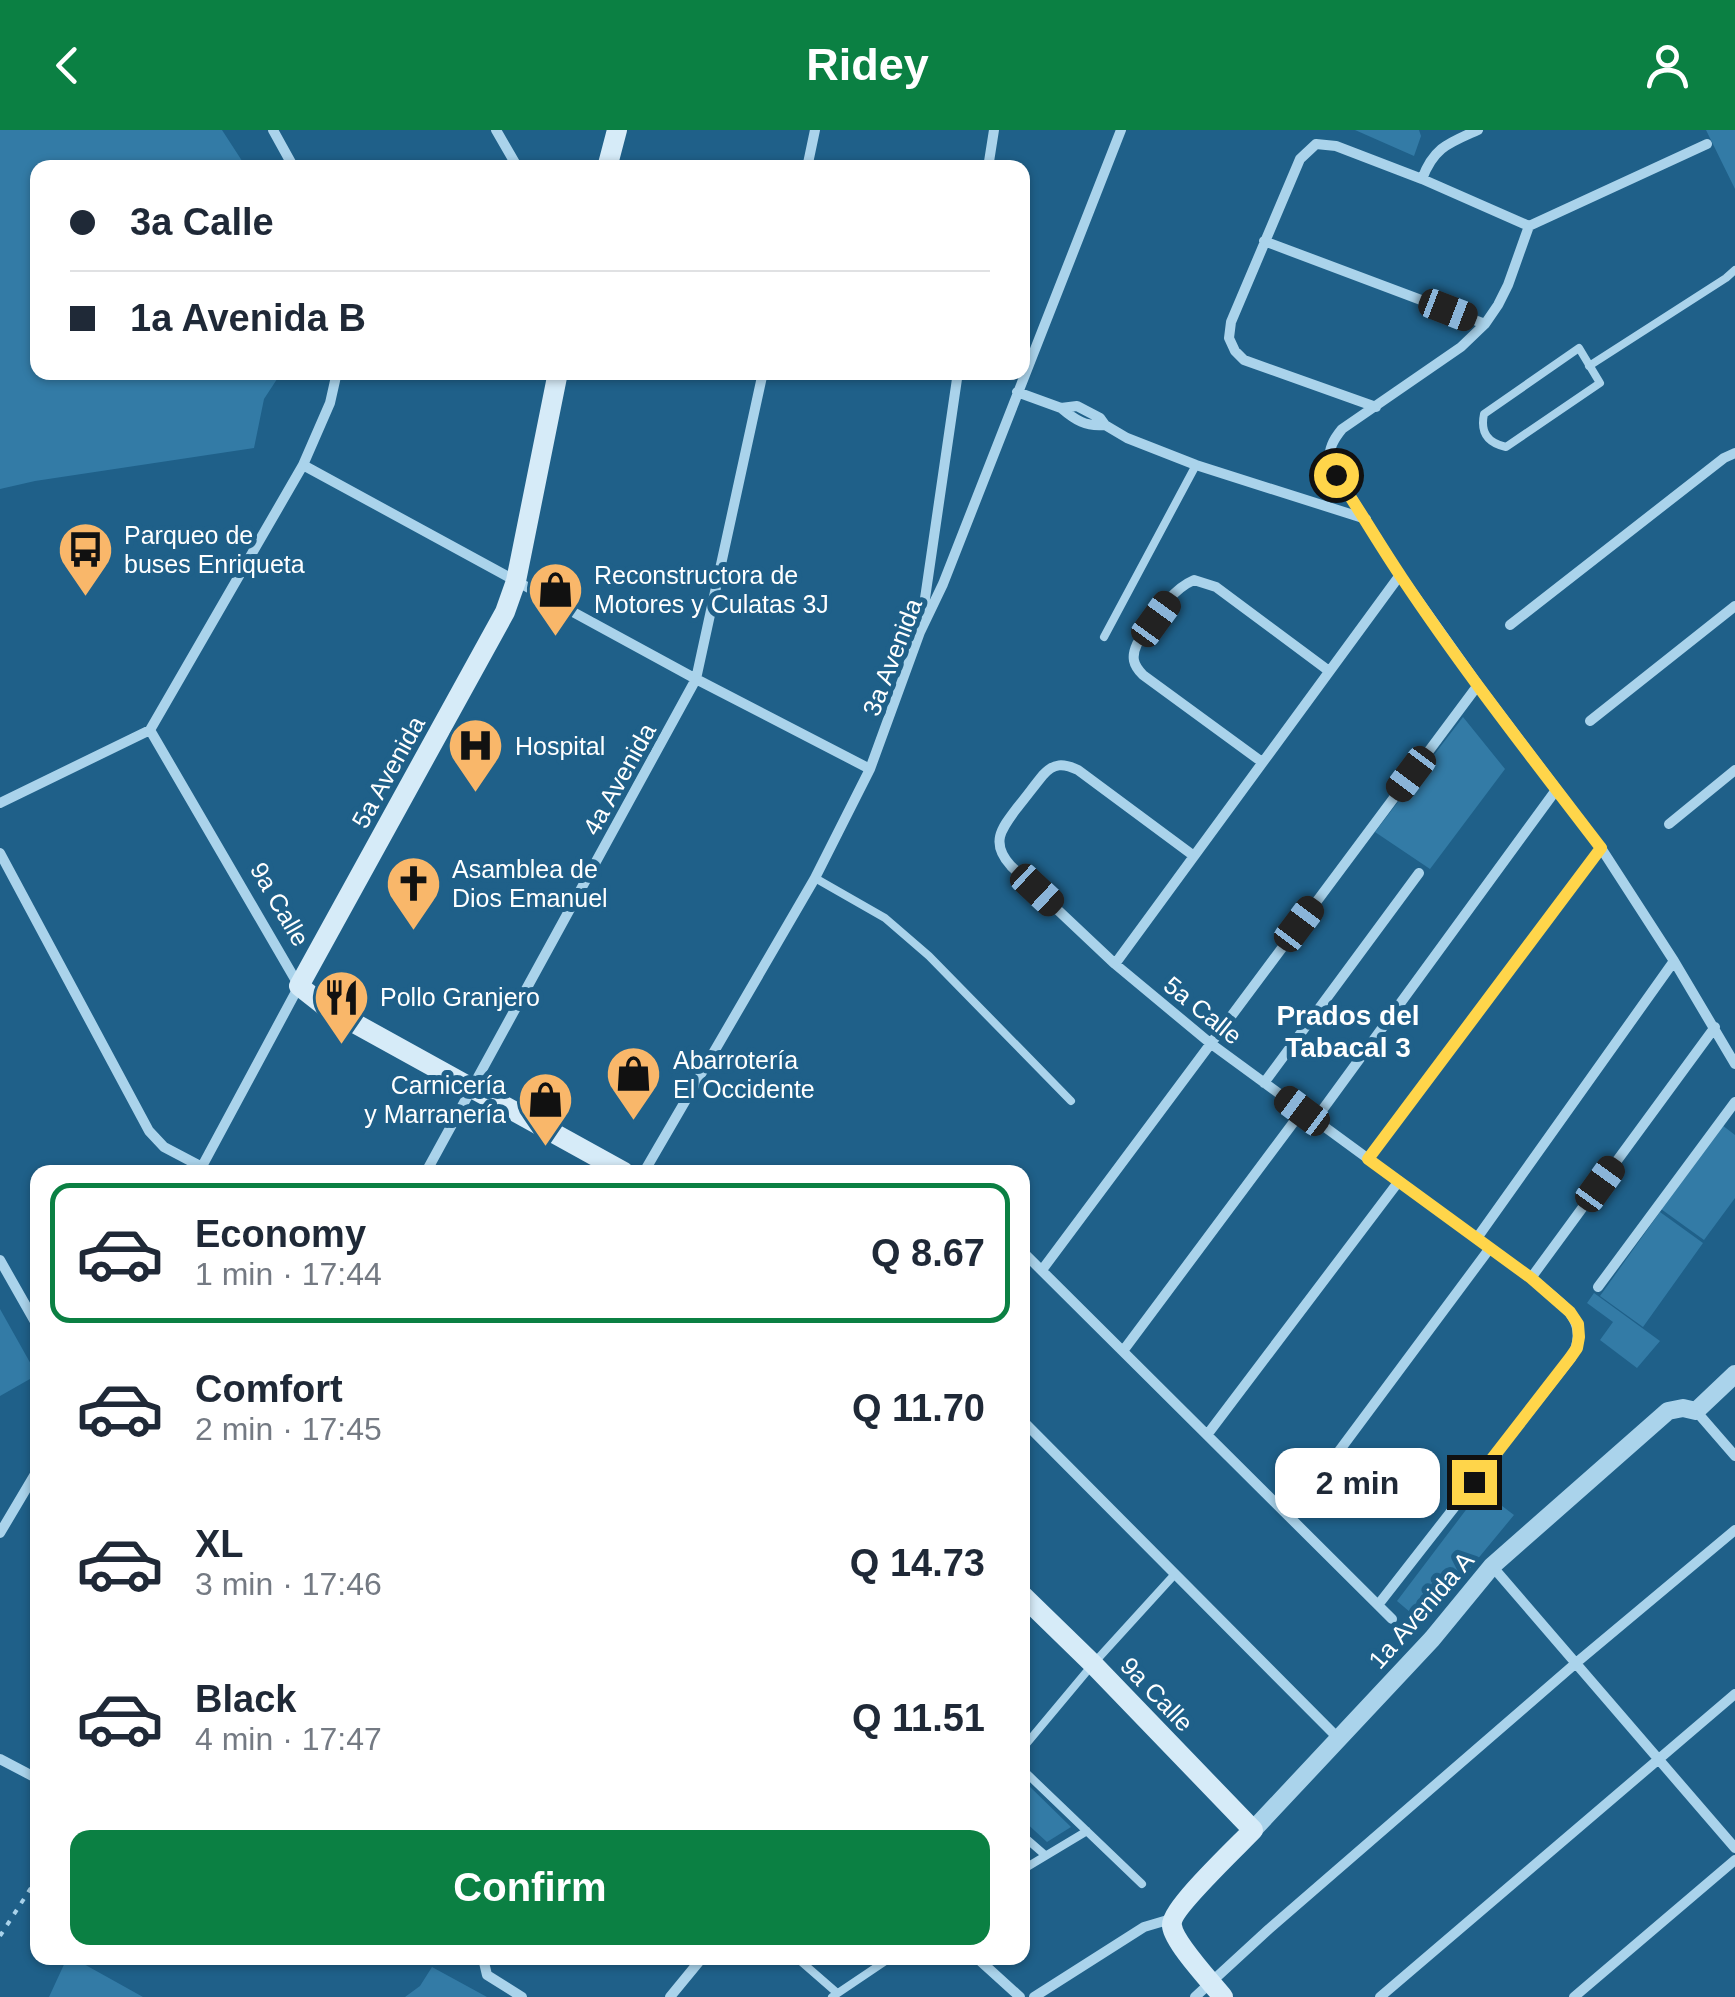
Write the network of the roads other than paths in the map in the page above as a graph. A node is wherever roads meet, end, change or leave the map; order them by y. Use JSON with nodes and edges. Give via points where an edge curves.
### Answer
{"nodes":[{"id":1,"x":273,"y":130,"type":"edge"},
{"id":2,"x":496,"y":130,"type":"edge"},
{"id":3,"x":616,"y":130,"type":"edge"},
{"id":4,"x":815,"y":130,"type":"edge"},
{"id":5,"x":994,"y":130,"type":"edge"},
{"id":6,"x":1120,"y":130,"type":"edge"},
{"id":7,"x":1478,"y":130,"type":"edge"},
{"id":8,"x":1708,"y":144,"type":"dead end"},
{"id":9,"x":290,"y":160,"type":"edge"},
{"id":10,"x":513,"y":160,"type":"edge"},
{"id":11,"x":609,"y":160,"type":"edge"},
{"id":12,"x":809,"y":160,"type":"edge"},
{"id":13,"x":989,"y":160,"type":"edge"},
{"id":14,"x":1422,"y":179,"type":"junction"},
{"id":15,"x":1529,"y":226,"type":"junction"},
{"id":16,"x":1264,"y":241,"type":"junction"},
{"id":17,"x":1735,"y":270,"type":"edge"},
{"id":18,"x":1484,"y":324,"type":"junction"},
{"id":19,"x":1030,"y":359,"type":"edge"},
{"id":20,"x":1590,"y":366,"type":"junction"},
{"id":21,"x":335,"y":380,"type":"edge"},
{"id":22,"x":556,"y":380,"type":"edge"},
{"id":23,"x":761,"y":380,"type":"edge"},
{"id":24,"x":957,"y":380,"type":"edge"},
{"id":25,"x":1022,"y":380,"type":"edge"},
{"id":26,"x":1017,"y":392,"type":"junction"},
{"id":27,"x":1376,"y":406,"type":"junction"},
{"id":28,"x":1735,"y":453,"type":"edge"},
{"id":29,"x":303,"y":465,"type":"junction"},
{"id":30,"x":1196,"y":465,"type":"junction"},
{"id":31,"x":1367,"y":520,"type":"junction"},
{"id":32,"x":1400,"y":575,"type":"junction"},
{"id":33,"x":516,"y":581,"type":"junction"},
{"id":34,"x":1735,"y":606,"type":"edge"},
{"id":35,"x":1510,"y":625,"type":"dead end"},
{"id":36,"x":920,"y":632,"type":"junction"},
{"id":37,"x":1104,"y":636,"type":"dead end"},
{"id":38,"x":1329,"y":671,"type":"junction"},
{"id":39,"x":696,"y":680,"type":"junction"},
{"id":40,"x":1478,"y":685,"type":"junction"},
{"id":41,"x":1590,"y":720,"type":"dead end"},
{"id":42,"x":150,"y":730,"type":"junction"},
{"id":43,"x":1262,"y":762,"type":"junction"},
{"id":44,"x":870,"y":769,"type":"junction"},
{"id":45,"x":1735,"y":770,"type":"edge"},
{"id":46,"x":1556,"y":790,"type":"junction"},
{"id":47,"x":0,"y":802,"type":"edge"},
{"id":48,"x":1668,"y":824,"type":"dead end"},
{"id":49,"x":1601,"y":848,"type":"junction"},
{"id":50,"x":0,"y":853,"type":"edge"},
{"id":51,"x":1194,"y":856,"type":"junction"},
{"id":52,"x":1419,"y":872,"type":"dead end"},
{"id":53,"x":815,"y":878,"type":"junction"},
{"id":54,"x":1674,"y":962,"type":"junction"},
{"id":55,"x":1115,"y":964,"type":"junction"},
{"id":56,"x":299,"y":986,"type":"junction"},
{"id":57,"x":1714,"y":1028,"type":"junction"},
{"id":58,"x":1210,"y":1043,"type":"junction"},
{"id":59,"x":1735,"y":1064,"type":"edge"},
{"id":60,"x":1264,"y":1082,"type":"junction"},
{"id":61,"x":471,"y":1090,"type":"junction"},
{"id":62,"x":1071,"y":1101,"type":"dead end"},
{"id":63,"x":1735,"y":1102,"type":"edge"},
{"id":64,"x":1302,"y":1111,"type":"junction"},
{"id":65,"x":1315,"y":1120,"type":"junction"},
{"id":66,"x":1368,"y":1159,"type":"junction"},
{"id":67,"x":192,"y":1165,"type":"edge"},
{"id":68,"x":203,"y":1165,"type":"edge"},
{"id":69,"x":430,"y":1165,"type":"edge"},
{"id":70,"x":611,"y":1165,"type":"edge"},
{"id":71,"x":648,"y":1165,"type":"edge"},
{"id":72,"x":1399,"y":1181,"type":"junction"},
{"id":73,"x":1476,"y":1238,"type":"junction"},
{"id":74,"x":1490,"y":1248,"type":"junction"},
{"id":75,"x":1030,"y":1259,"type":"edge"},
{"id":76,"x":0,"y":1260,"type":"edge"},
{"id":77,"x":1042,"y":1270,"type":"junction"},
{"id":78,"x":1531,"y":1278,"type":"junction"},
{"id":79,"x":1598,"y":1287,"type":"dead end"},
{"id":80,"x":30,"y":1313,"type":"edge"},
{"id":81,"x":1123,"y":1350,"type":"junction"},
{"id":82,"x":1735,"y":1374,"type":"edge"},
{"id":83,"x":1696,"y":1411,"type":"junction"},
{"id":84,"x":1030,"y":1428,"type":"edge"},
{"id":85,"x":1207,"y":1435,"type":"junction"},
{"id":86,"x":1735,"y":1456,"type":"edge"},
{"id":87,"x":30,"y":1482,"type":"edge"},
{"id":88,"x":1290,"y":1517,"type":"junction"},
{"id":89,"x":1735,"y":1530,"type":"edge"},
{"id":90,"x":0,"y":1533,"type":"edge"},
{"id":91,"x":1492,"y":1566,"type":"junction"},
{"id":92,"x":1175,"y":1574,"type":"junction"},
{"id":93,"x":1030,"y":1603,"type":"edge"},
{"id":94,"x":1378,"y":1605,"type":"junction"},
{"id":95,"x":1392,"y":1618,"type":"dead end"},
{"id":96,"x":1576,"y":1663,"type":"junction"},
{"id":97,"x":1093,"y":1664,"type":"junction"},
{"id":98,"x":1735,"y":1694,"type":"edge"},
{"id":99,"x":1338,"y":1738,"type":"junction"},
{"id":100,"x":1030,"y":1740,"type":"edge"},
{"id":101,"x":0,"y":1759,"type":"edge"},
{"id":102,"x":1658,"y":1759,"type":"junction"},
{"id":103,"x":30,"y":1775,"type":"edge"},
{"id":104,"x":1030,"y":1777,"type":"edge"},
{"id":105,"x":1253,"y":1830,"type":"junction"},
{"id":106,"x":1087,"y":1832,"type":"junction"},
{"id":107,"x":1030,"y":1843,"type":"edge"},
{"id":108,"x":1735,"y":1846,"type":"edge"},
{"id":109,"x":1045,"y":1855,"type":"junction"},
{"id":110,"x":1735,"y":1860,"type":"edge"},
{"id":111,"x":1030,"y":1865,"type":"edge"},
{"id":112,"x":1142,"y":1884,"type":"dead end"},
{"id":113,"x":1171,"y":1919,"type":"junction"},
{"id":114,"x":485,"y":1965,"type":"edge"},
{"id":115,"x":696,"y":1965,"type":"edge"},
{"id":116,"x":804,"y":1965,"type":"edge"},
{"id":117,"x":879,"y":1965,"type":"edge"},
{"id":118,"x":985,"y":1965,"type":"edge"},
{"id":119,"x":1217,"y":1990,"type":"edge"},
{"id":120,"x":834,"y":1994,"type":"edge"},
{"id":121,"x":522,"y":1997,"type":"edge"},
{"id":122,"x":670,"y":1997,"type":"edge"},
{"id":123,"x":1020,"y":1997,"type":"edge"},
{"id":124,"x":1034,"y":1997,"type":"edge"},
{"id":125,"x":1195,"y":1997,"type":"edge"},
{"id":126,"x":1380,"y":1997,"type":"edge"},
{"id":127,"x":1574,"y":1997,"type":"edge"}],
"edges":[{"from":1,"to":9,"type":"street"},
{"from":2,"to":10,"type":"street"},
{"from":3,"to":11,"type":"main road"},
{"from":4,"to":12,"type":"street"},
{"from":5,"to":13,"type":"street"},
{"from":6,"to":19,"type":"street","name":"3a Avenida"},
{"from":7,"to":14,"type":"street","via":[[1435,153]]},
{"from":8,"to":15,"type":"street"},
{"from":14,"to":15,"type":"street"},
{"from":14,"to":16,"type":"street","via":[[1316,144],[1300,159]]},
{"from":15,"to":18,"type":"street","via":[[1508,285]]},
{"from":16,"to":18,"type":"street"},
{"from":16,"to":27,"type":"street","via":[[1231,322],[1235,350],[1244,360]]},
{"from":17,"to":20,"type":"lane"},
{"from":18,"to":27,"type":"street"},
{"from":20,"to":20,"type":"lane","via":[[1579,348],[1484,414],[1485,436],[1506,447],[1600,383]]},
{"from":21,"to":29,"type":"street"},
{"from":22,"to":33,"type":"main road","name":"5a Avenida"},
{"from":23,"to":39,"type":"street","name":"4a Avenida"},
{"from":24,"to":36,"type":"street"},
{"from":25,"to":26,"type":"street","name":"3a Avenida"},
{"from":26,"to":30,"type":"street"},
{"from":26,"to":36,"type":"street","name":"3a Avenida"},
{"from":27,"to":31,"type":"street","via":[[1342,429],[1329,450],[1336,475]]},
{"from":28,"to":35,"type":"street"},
{"from":29,"to":33,"type":"street"},
{"from":29,"to":42,"type":"street"},
{"from":30,"to":31,"type":"street"},
{"from":30,"to":37,"type":"lane"},
{"from":31,"to":32,"type":"street"},
{"from":32,"to":38,"type":"street"},
{"from":32,"to":40,"type":"street"},
{"from":33,"to":39,"type":"street"},
{"from":33,"to":56,"type":"main road","name":"5a Avenida","via":[[506,612]]},
{"from":34,"to":41,"type":"street"},
{"from":36,"to":44,"type":"street","name":"3a Avenida"},
{"from":38,"to":43,"type":"street"},
{"from":38,"to":43,"type":"street","via":[[1216,587],[1194,580],[1174,594],[1137,644],[1134,662],[1143,675]]},
{"from":39,"to":44,"type":"street"},
{"from":39,"to":61,"type":"street","name":"4a Avenida"},
{"from":40,"to":46,"type":"street"},
{"from":40,"to":58,"type":"street"},
{"from":42,"to":47,"type":"street"},
{"from":42,"to":56,"type":"street","name":"9a Calle"},
{"from":43,"to":51,"type":"street"},
{"from":44,"to":53,"type":"street","name":"3a Avenida"},
{"from":45,"to":48,"type":"street"},
{"from":46,"to":49,"type":"street"},
{"from":46,"to":65,"type":"street"},
{"from":49,"to":54,"type":"street"},
{"from":49,"to":66,"type":"street"},
{"from":50,"to":67,"type":"street","via":[[149,1131]]},
{"from":51,"to":55,"type":"street"},
{"from":51,"to":55,"type":"street","name":"5a Calle","via":[[1078,770],[1058,764],[1002,828],[1003,857]]},
{"from":52,"to":60,"type":"street"},
{"from":53,"to":62,"type":"lane","via":[[885,918],[929,956]]},
{"from":53,"to":71,"type":"street","name":"3a Avenida"},
{"from":54,"to":57,"type":"street"},
{"from":54,"to":73,"type":"street"},
{"from":55,"to":58,"type":"street","name":"5a Calle"},
{"from":56,"to":61,"type":"main road","name":"9a Calle"},
{"from":56,"to":68,"type":"street","name":"5a Avenida"},
{"from":57,"to":59,"type":"street"},
{"from":57,"to":78,"type":"street"},
{"from":58,"to":60,"type":"street","name":"5a Calle"},
{"from":58,"to":77,"type":"street"},
{"from":60,"to":64,"type":"street","name":"5a Calle"},
{"from":61,"to":69,"type":"street","name":"4a Avenida"},
{"from":61,"to":70,"type":"main road","name":"9a Calle"},
{"from":63,"to":79,"type":"street"},
{"from":64,"to":65,"type":"street","name":"5a Calle"},
{"from":64,"to":81,"type":"street"},
{"from":65,"to":66,"type":"street","name":"5a Calle"},
{"from":66,"to":72,"type":"street","name":"5a Calle"},
{"from":72,"to":73,"type":"street","name":"5a Calle"},
{"from":72,"to":85,"type":"street"},
{"from":73,"to":74,"type":"street","name":"5a Calle"},
{"from":74,"to":78,"type":"street","name":"5a Calle"},
{"from":74,"to":88,"type":"street"},
{"from":75,"to":77,"type":"street"},
{"from":76,"to":80,"type":"street"},
{"from":77,"to":81,"type":"street"},
{"from":78,"to":94,"type":"street","name":"5a Calle","via":[[1578,1324],[1577,1348]]},
{"from":81,"to":85,"type":"street"},
{"from":82,"to":83,"type":"street","name":"1a Avenida A"},
{"from":83,"to":86,"type":"street"},
{"from":83,"to":91,"type":"street","name":"1a Avenida A","via":[[1668,1411]]},
{"from":84,"to":92,"type":"street"},
{"from":85,"to":88,"type":"street"},
{"from":87,"to":90,"type":"street"},
{"from":88,"to":94,"type":"street"},
{"from":89,"to":96,"type":"street"},
{"from":91,"to":96,"type":"street"},
{"from":91,"to":99,"type":"street","name":"1a Avenida A"},
{"from":92,"to":97,"type":"lane"},
{"from":92,"to":99,"type":"street"},
{"from":93,"to":97,"type":"main road","name":"9a Calle"},
{"from":94,"to":95,"type":"street"},
{"from":96,"to":102,"type":"street"},
{"from":96,"to":119,"type":"street","via":[[1283,1916]]},
{"from":97,"to":100,"type":"lane"},
{"from":97,"to":105,"type":"main road","name":"9a Calle"},
{"from":98,"to":102,"type":"street"},
{"from":99,"to":105,"type":"street","name":"1a Avenida A"},
{"from":101,"to":103,"type":"street"},
{"from":102,"to":108,"type":"street"},
{"from":102,"to":126,"type":"street"},
{"from":104,"to":106,"type":"lane"},
{"from":105,"to":113,"type":"main road","name":"1a Avenida A"},
{"from":106,"to":109,"type":"lane"},
{"from":106,"to":112,"type":"lane"},
{"from":107,"to":109,"type":"lane"},
{"from":109,"to":111,"type":"lane"},
{"from":110,"to":127,"type":"street"},
{"from":113,"to":119,"type":"main road","via":[[1178,1940]]},
{"from":113,"to":124,"type":"street","name":"1a Avenida A","via":[[1144,1928]]},
{"from":114,"to":121,"type":"street","via":[[487,1975]]},
{"from":115,"to":122,"type":"street"},
{"from":116,"to":120,"type":"lane"},
{"from":117,"to":120,"type":"lane"},
{"from":118,"to":123,"type":"street"},
{"from":119,"to":125,"type":"street"}]}
